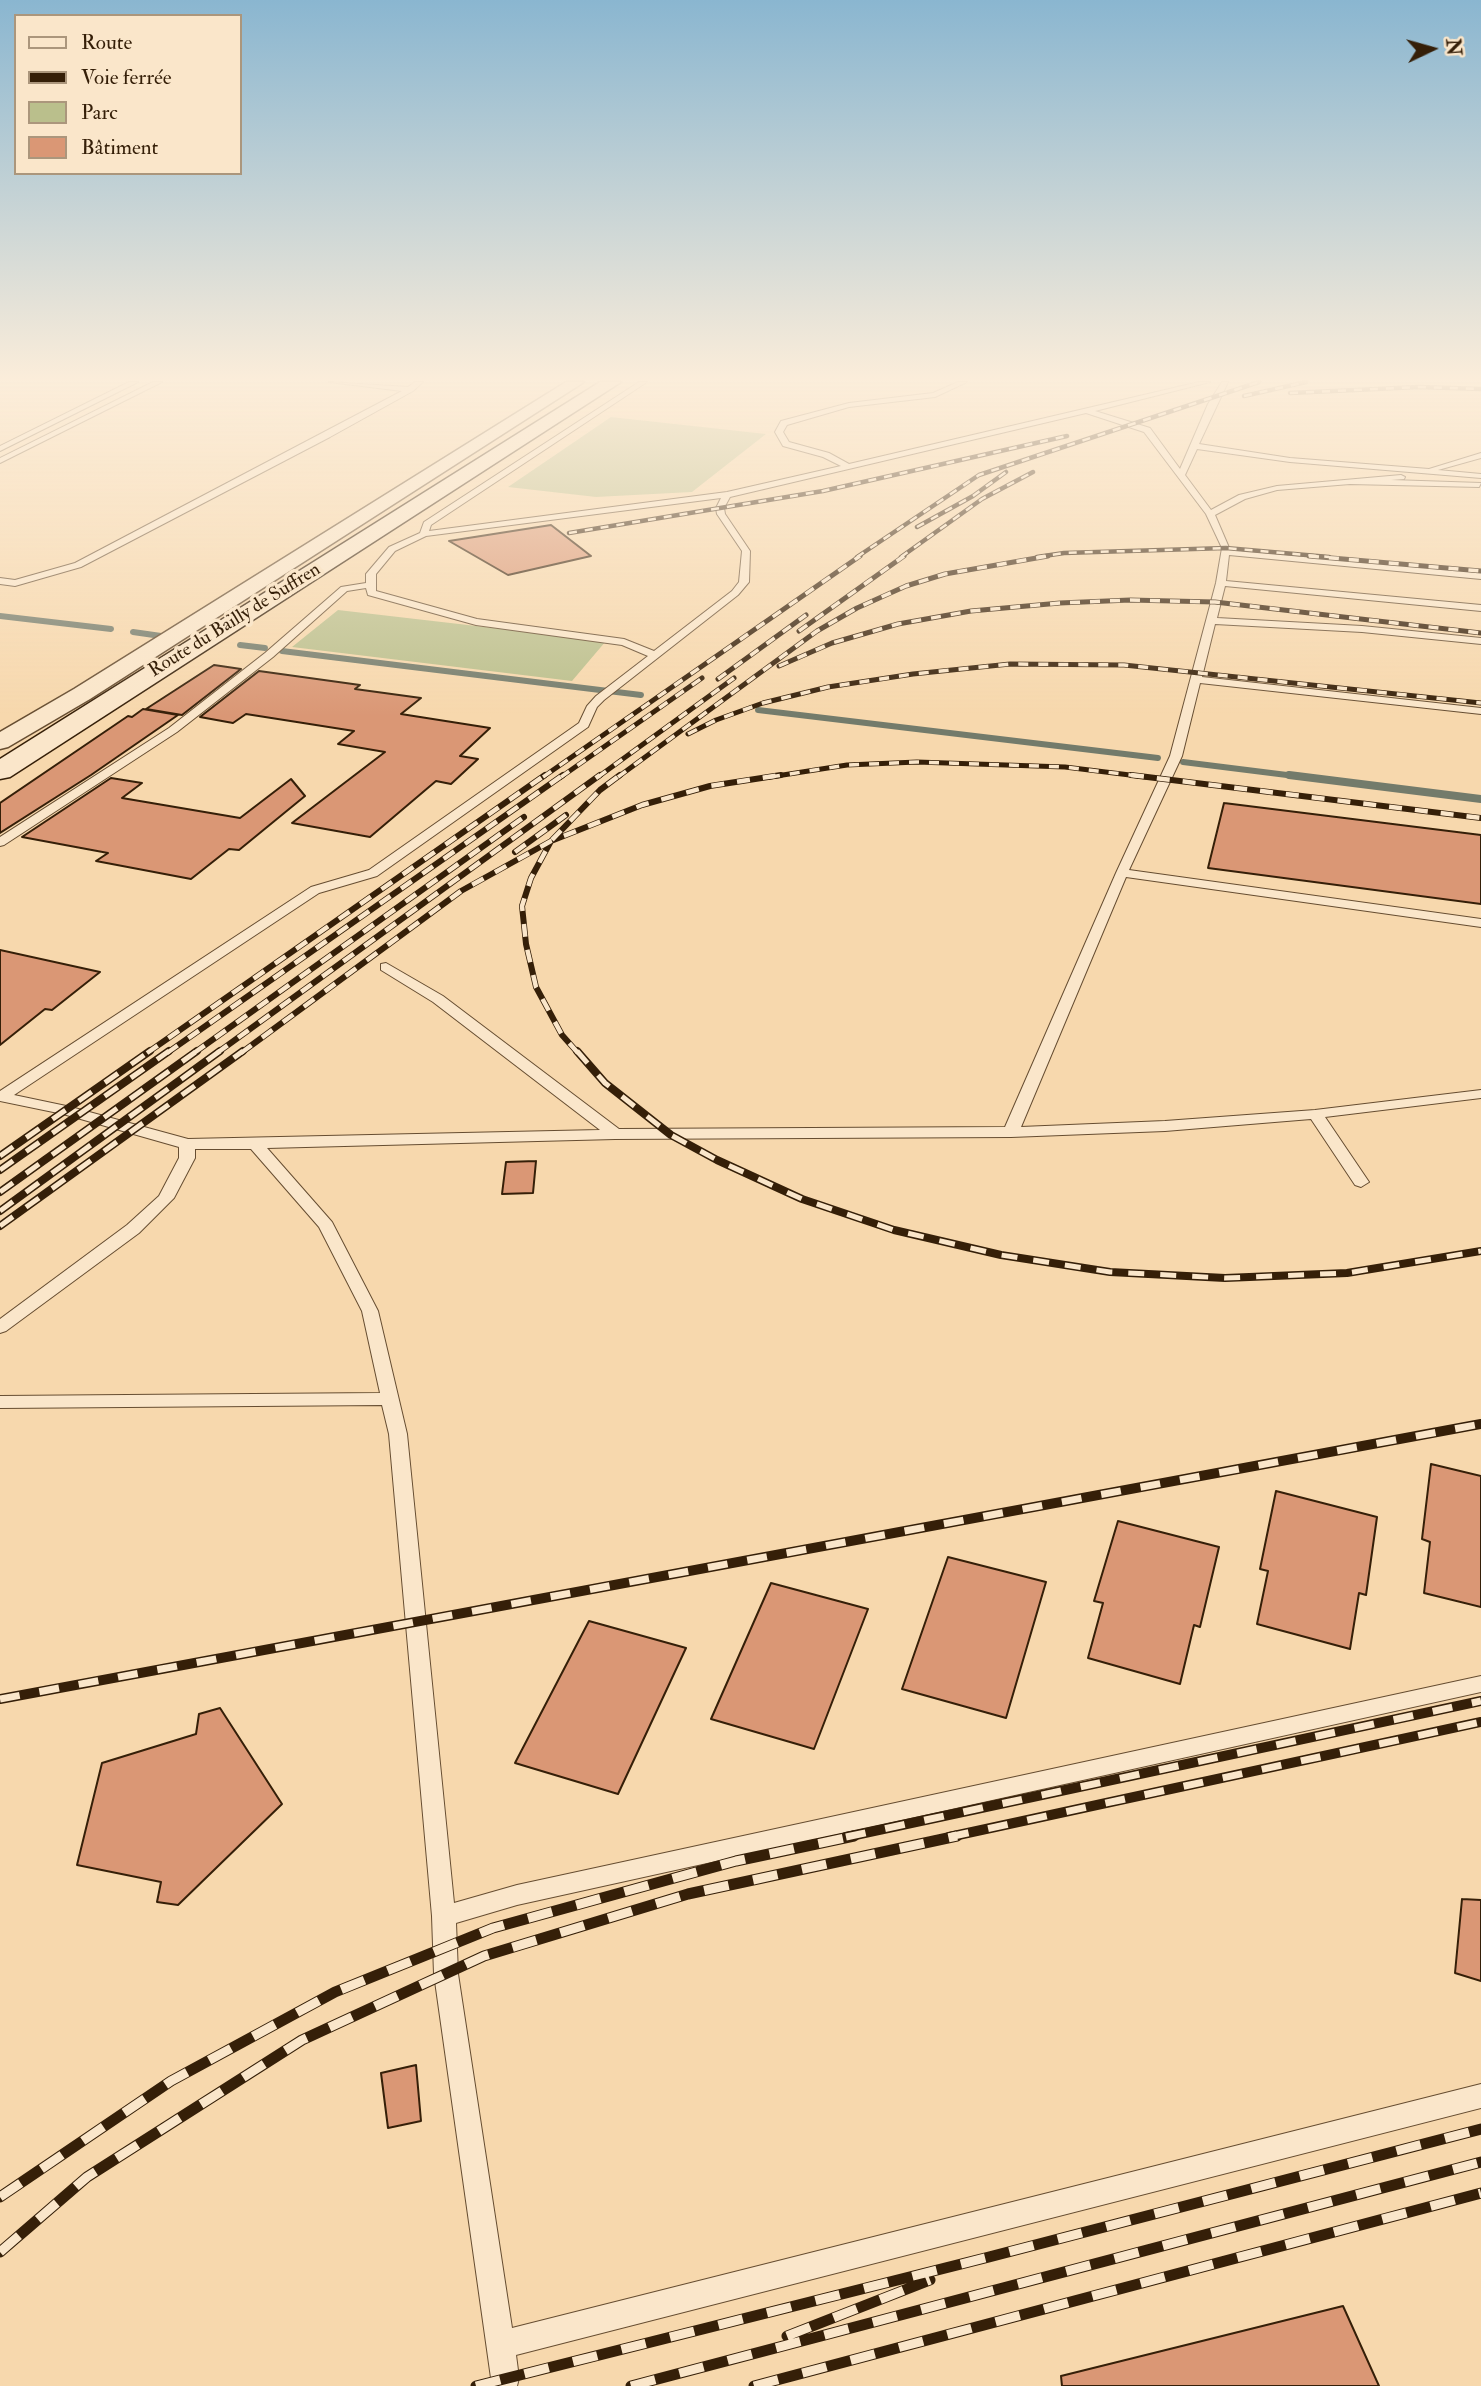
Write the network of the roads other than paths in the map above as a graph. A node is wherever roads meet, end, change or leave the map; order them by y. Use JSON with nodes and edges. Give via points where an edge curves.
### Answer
{"nodes":[{"id":1,"x":215,"y":493,"type":"edge"},
{"id":2,"x":399,"y":493,"type":"edge"},
{"id":3,"x":437,"y":493,"type":"edge"},
{"id":4,"x":474,"y":493,"type":"edge"},
{"id":5,"x":734,"y":493,"type":"edge"},
{"id":6,"x":1196,"y":493,"type":"edge"},
{"id":7,"x":1256,"y":493,"type":"edge"},
{"id":8,"x":727,"y":495,"type":"junction"},
{"id":9,"x":1210,"y":514,"type":"junction"},
{"id":10,"x":424,"y":534,"type":"junction"},
{"id":11,"x":1226,"y":552,"type":"junction"},
{"id":12,"x":1481,"y":576,"type":"edge"},
{"id":13,"x":0,"y":581,"type":"edge"},
{"id":14,"x":15,"y":583,"type":"junction"},
{"id":15,"x":1221,"y":583,"type":"junction"},
{"id":16,"x":371,"y":585,"type":"junction"},
{"id":17,"x":0,"y":588,"type":"edge"},
{"id":18,"x":1481,"y":608,"type":"edge"},
{"id":19,"x":1210,"y":621,"type":"junction"},
{"id":20,"x":1481,"y":641,"type":"edge"},
{"id":21,"x":656,"y":656,"type":"junction"},
{"id":22,"x":1194,"y":679,"type":"junction"},
{"id":23,"x":1481,"y":711,"type":"edge"},
{"id":24,"x":0,"y":742,"type":"edge"},
{"id":25,"x":0,"y":771,"type":"edge"},
{"id":26,"x":0,"y":842,"type":"edge"},
{"id":27,"x":1122,"y":873,"type":"junction"},
{"id":28,"x":1481,"y":923,"type":"edge"},
{"id":29,"x":386,"y":967,"type":"dead end"},
{"id":30,"x":1481,"y":1094,"type":"edge"},
{"id":31,"x":1,"y":1097,"type":"edge"},
{"id":32,"x":1315,"y":1114,"type":"junction"},
{"id":33,"x":1011,"y":1132,"type":"junction"},
{"id":34,"x":615,"y":1133,"type":"junction"},
{"id":35,"x":187,"y":1144,"type":"junction"},
{"id":36,"x":255,"y":1144,"type":"junction"},
{"id":37,"x":1361,"y":1182,"type":"dead end"},
{"id":38,"x":0,"y":1327,"type":"edge"},
{"id":39,"x":389,"y":1399,"type":"junction"},
{"id":40,"x":0,"y":1402,"type":"edge"},
{"id":41,"x":1481,"y":1685,"type":"edge"},
{"id":42,"x":444,"y":1916,"type":"junction"},
{"id":43,"x":1481,"y":2096,"type":"edge"},
{"id":44,"x":499,"y":2345,"type":"junction"},
{"id":45,"x":503,"y":2386,"type":"edge"}],
"edges":[{"from":1,"to":14,"type":"lane","via":[[78,565]]},
{"from":2,"to":24,"type":"street"},
{"from":3,"to":25,"type":"main road","name":"Route du Bailly de Suffren"},
{"from":4,"to":10,"type":"lane","via":[[427,524]]},
{"from":5,"to":8,"type":"lane"},
{"from":6,"to":9,"type":"lane"},
{"from":7,"to":9,"type":"lane"},
{"from":8,"to":10,"type":"lane"},
{"from":8,"to":21,"type":"lane","via":[[721,514],[747,551],[744,582]]},
{"from":9,"to":11,"type":"lane"},
{"from":10,"to":16,"type":"lane","via":[[392,549],[371,574]]},
{"from":11,"to":12,"type":"lane"},
{"from":11,"to":15,"type":"lane"},
{"from":13,"to":14,"type":"lane"},
{"from":14,"to":17,"type":"lane"},
{"from":15,"to":18,"type":"lane"},
{"from":15,"to":19,"type":"lane"},
{"from":16,"to":21,"type":"lane","via":[[371,593],[475,622],[624,642]]},
{"from":16,"to":26,"type":"lane","via":[[344,589],[270,655],[173,730]]},
{"from":19,"to":20,"type":"lane"},
{"from":19,"to":22,"type":"lane"},
{"from":21,"to":31,"type":"lane","via":[[600,698],[584,725],[373,873],[315,890]]},
{"from":22,"to":23,"type":"lane"},
{"from":22,"to":27,"type":"lane","via":[[1176,756]]},
{"from":27,"to":28,"type":"lane"},
{"from":27,"to":33,"type":"lane"},
{"from":29,"to":34,"type":"lane","via":[[438,999]]},
{"from":30,"to":32,"type":"lane"},
{"from":31,"to":35,"type":"lane"},
{"from":32,"to":33,"type":"lane"},
{"from":32,"to":37,"type":"lane"},
{"from":33,"to":34,"type":"lane"},
{"from":34,"to":36,"type":"lane"},
{"from":35,"to":36,"type":"lane"},
{"from":35,"to":38,"type":"lane","via":[[187,1158],[166,1198],[132,1229]]},
{"from":36,"to":39,"type":"lane","via":[[326,1225],[370,1311]]},
{"from":39,"to":40,"type":"lane"},
{"from":39,"to":42,"type":"lane","via":[[398,1434]]},
{"from":41,"to":42,"type":"lane","via":[[517,1895]]},
{"from":42,"to":44,"type":"lane","via":[[446,1974]]},
{"from":43,"to":44,"type":"lane"},
{"from":44,"to":45,"type":"lane"}]}
